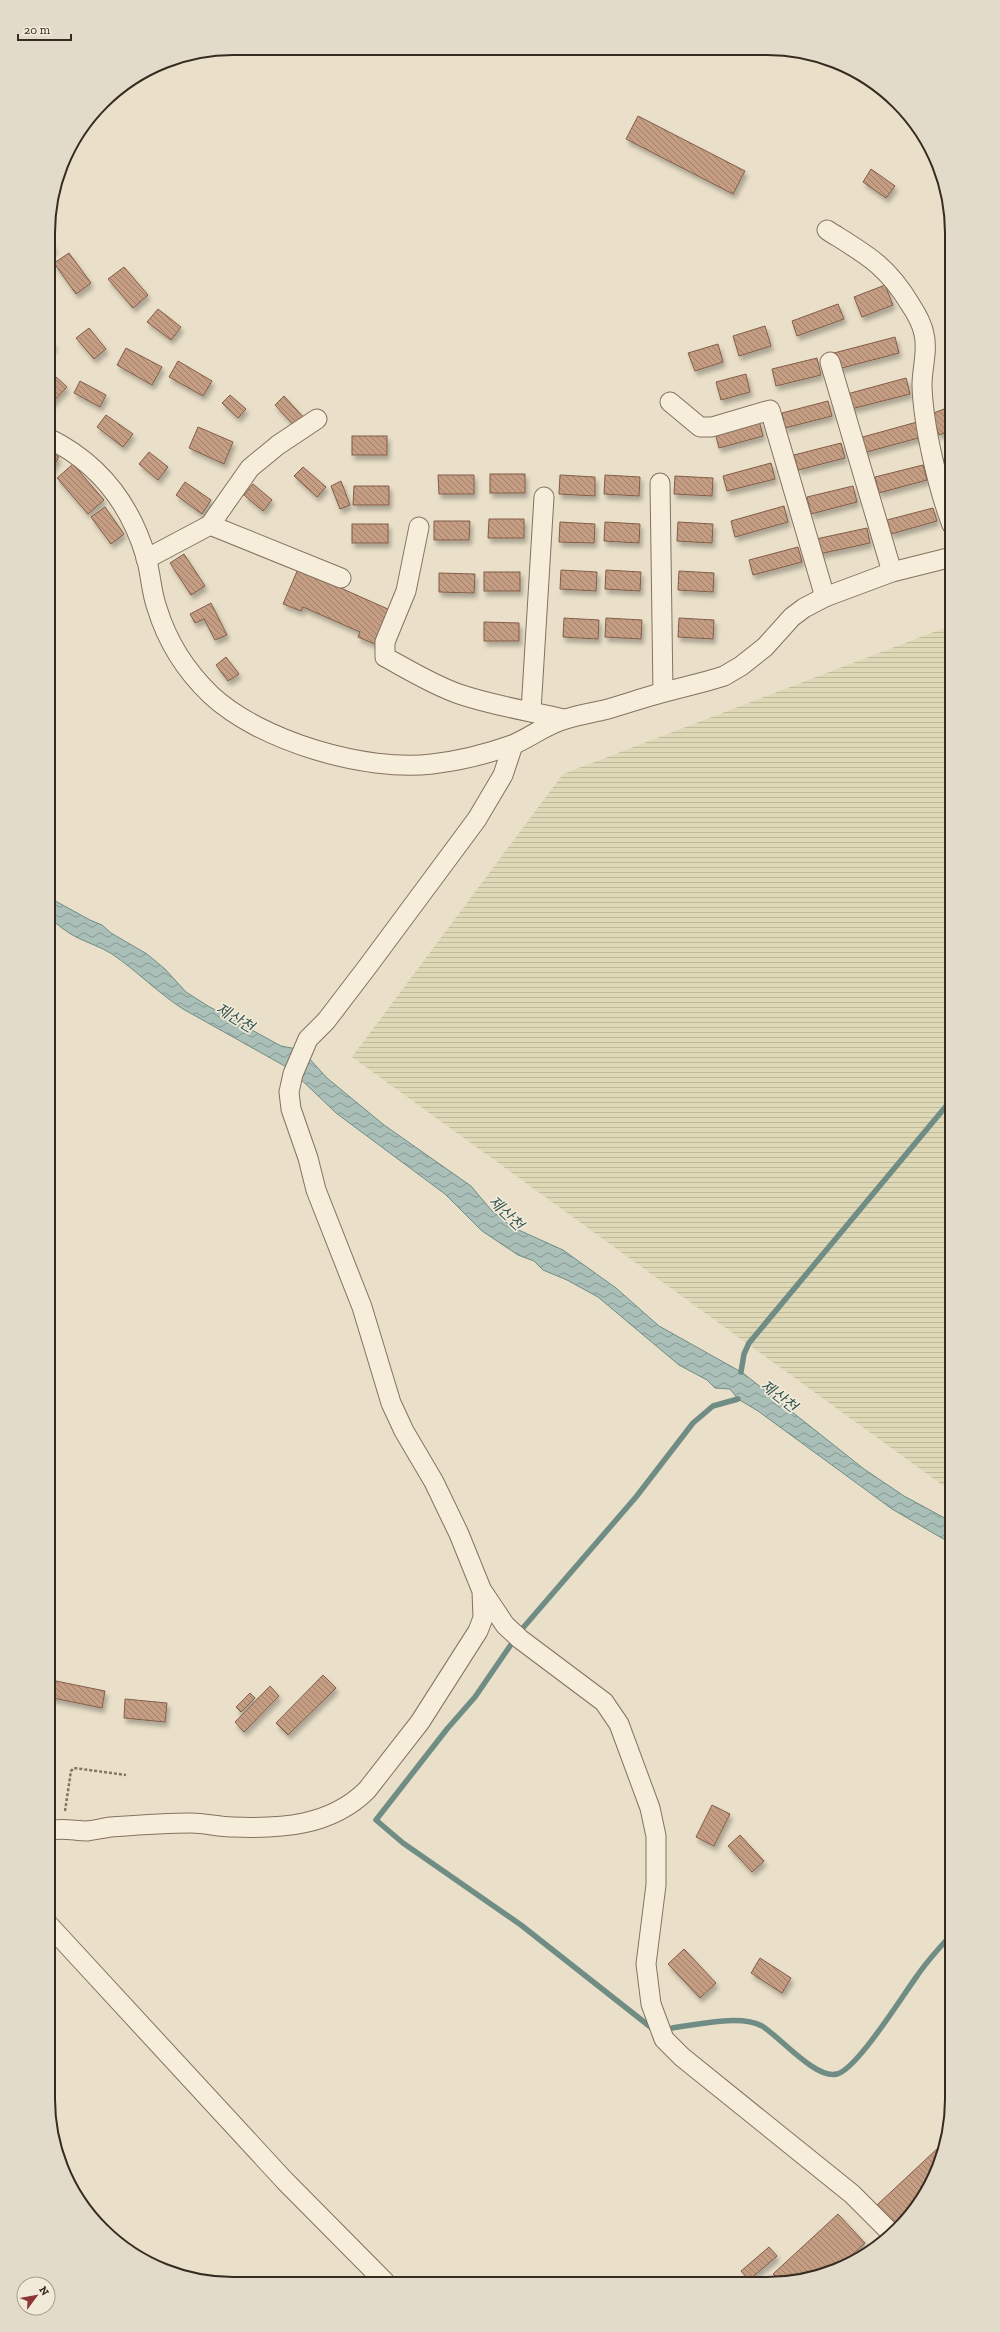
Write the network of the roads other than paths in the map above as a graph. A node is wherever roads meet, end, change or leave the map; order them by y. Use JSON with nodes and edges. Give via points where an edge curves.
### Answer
{"nodes":[{"id":1,"x":827,"y":230,"type":"dead end"},
{"id":2,"x":830,"y":362,"type":"dead end"},
{"id":3,"x":670,"y":402,"type":"dead end"},
{"id":4,"x":317,"y":419,"type":"dead end"},
{"id":5,"x":55,"y":442,"type":"edge"},
{"id":6,"x":660,"y":483,"type":"dead end"},
{"id":7,"x":544,"y":497,"type":"dead end"},
{"id":8,"x":945,"y":507,"type":"edge"},
{"id":9,"x":210,"y":526,"type":"junction"},
{"id":10,"x":419,"y":527,"type":"dead end"},
{"id":11,"x":146,"y":559,"type":"junction"},
{"id":12,"x":945,"y":559,"type":"edge"},
{"id":13,"x":892,"y":572,"type":"junction"},
{"id":14,"x":341,"y":578,"type":"dead end"},
{"id":15,"x":825,"y":597,"type":"junction"},
{"id":16,"x":663,"y":692,"type":"junction"},
{"id":17,"x":531,"y":711,"type":"junction"},
{"id":18,"x":564,"y":719,"type":"junction"},
{"id":19,"x":513,"y":745,"type":"junction"},
{"id":20,"x":482,"y":1591,"type":"junction"},
{"id":21,"x":55,"y":1830,"type":"edge"},
{"id":22,"x":55,"y":1932,"type":"edge"},
{"id":23,"x":888,"y":2230,"type":"edge"},
{"id":24,"x":380,"y":2277,"type":"edge"}],
"edges":[{"from":1,"to":8,"type":"street","via":[[880,264],[894,279],[920,321],[924,334],[922,384],[925,417]]},
{"from":2,"to":13,"type":"street"},
{"from":3,"to":15,"type":"street","via":[[700,427],[712,427],[770,410]]},
{"from":4,"to":9,"type":"street","via":[[278,445],[250,468]]},
{"from":5,"to":11,"type":"street","via":[[72,450],[87,462],[119,498],[139,537]]},
{"from":6,"to":16,"type":"street"},
{"from":7,"to":17,"type":"street"},
{"from":9,"to":11,"type":"street"},
{"from":9,"to":14,"type":"street"},
{"from":10,"to":17,"type":"street","via":[[406,591],[384,642],[385,657],[458,694],[494,705]]},
{"from":11,"to":19,"type":"street","via":[[156,607],[176,652],[210,695],[252,723],[317,750],[363,762],[398,765],[448,761]]},
{"from":12,"to":13,"type":"street"},
{"from":13,"to":15,"type":"street"},
{"from":15,"to":16,"type":"street","via":[[792,617],[765,647],[724,676]]},
{"from":16,"to":18,"type":"street","via":[[605,710]]},
{"from":17,"to":18,"type":"street"},
{"from":18,"to":19,"type":"street"},
{"from":19,"to":20,"type":"street","via":[[503,775],[477,818],[326,1021],[308,1039],[293,1074],[289,1092],[291,1109],[316,1190],[362,1307],[390,1403],[434,1482]]},
{"from":20,"to":21,"type":"street","via":[[483,1618],[478,1630],[429,1710],[367,1790],[357,1800],[341,1809],[318,1820],[289,1827],[232,1827],[193,1823],[143,1824],[88,1831]]},
{"from":20,"to":23,"type":"street","via":[[505,1625],[604,1702],[619,1724],[650,1808],[656,1836],[656,1885],[646,1964],[651,2004],[664,2039],[682,2057],[852,2194]]},
{"from":22,"to":24,"type":"street","via":[[285,2181]]}]}
